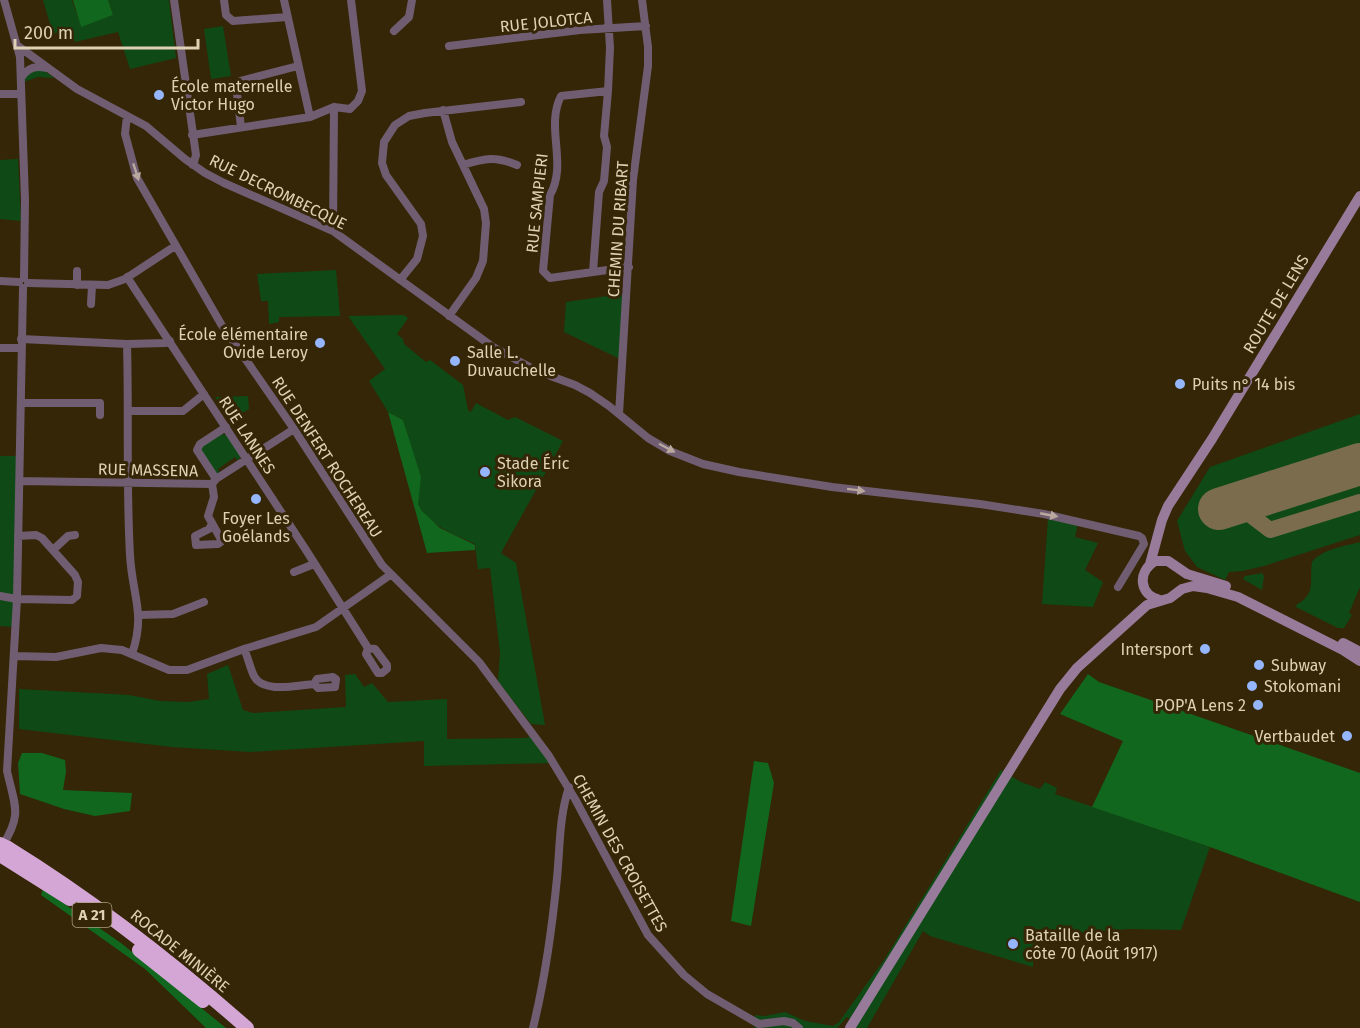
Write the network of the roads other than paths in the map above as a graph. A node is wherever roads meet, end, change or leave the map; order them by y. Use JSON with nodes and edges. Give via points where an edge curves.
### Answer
{"nodes":[{"id":1,"x":4,"y":0,"type":"edge"},
{"id":2,"x":174,"y":0,"type":"edge"},
{"id":3,"x":224,"y":0,"type":"edge"},
{"id":4,"x":284,"y":0,"type":"edge"},
{"id":5,"x":351,"y":0,"type":"edge"},
{"id":6,"x":412,"y":0,"type":"edge"},
{"id":7,"x":607,"y":0,"type":"edge"},
{"id":8,"x":642,"y":0,"type":"edge"},
{"id":9,"x":4,"y":13,"type":"edge"},
{"id":10,"x":287,"y":17,"type":"junction"},
{"id":11,"x":645,"y":26,"type":"junction"},
{"id":12,"x":609,"y":30,"type":"junction"},
{"id":13,"x":394,"y":31,"type":"dead end"},
{"id":14,"x":18,"y":46,"type":"junction"},
{"id":15,"x":449,"y":46,"type":"dead end"},
{"id":16,"x":298,"y":66,"type":"junction"},
{"id":17,"x":50,"y":69,"type":"junction"},
{"id":18,"x":21,"y":79,"type":"junction"},
{"id":19,"x":609,"y":91,"type":"junction"},
{"id":20,"x":0,"y":94,"type":"edge"},
{"id":21,"x":21,"y":94,"type":"junction"},
{"id":22,"x":521,"y":102,"type":"dead end"},
{"id":23,"x":334,"y":107,"type":"junction"},
{"id":24,"x":443,"y":110,"type":"junction"},
{"id":25,"x":127,"y":116,"type":"junction"},
{"id":26,"x":310,"y":117,"type":"junction"},
{"id":27,"x":241,"y":127,"type":"junction"},
{"id":28,"x":192,"y":135,"type":"junction"},
{"id":29,"x":193,"y":165,"type":"junction"},
{"id":30,"x":463,"y":165,"type":"junction"},
{"id":31,"x":517,"y":165,"type":"dead end"},
{"id":32,"x":1360,"y":196,"type":"edge"},
{"id":33,"x":333,"y":231,"type":"junction"},
{"id":34,"x":175,"y":246,"type":"junction"},
{"id":35,"x":629,"y":267,"type":"junction"},
{"id":36,"x":77,"y":271,"type":"dead end"},
{"id":37,"x":593,"y":272,"type":"junction"},
{"id":38,"x":127,"y":277,"type":"junction"},
{"id":39,"x":400,"y":280,"type":"junction"},
{"id":40,"x":0,"y":281,"type":"edge"},
{"id":41,"x":24,"y":283,"type":"junction"},
{"id":42,"x":77,"y":285,"type":"junction"},
{"id":43,"x":92,"y":285,"type":"junction"},
{"id":44,"x":91,"y":304,"type":"dead end"},
{"id":45,"x":449,"y":316,"type":"junction"},
{"id":46,"x":170,"y":341,"type":"junction"},
{"id":47,"x":21,"y":344,"type":"junction"},
{"id":48,"x":127,"y":344,"type":"junction"},
{"id":49,"x":0,"y":348,"type":"edge"},
{"id":50,"x":204,"y":394,"type":"junction"},
{"id":51,"x":21,"y":403,"type":"junction"},
{"id":52,"x":129,"y":411,"type":"junction"},
{"id":53,"x":619,"y":414,"type":"junction"},
{"id":54,"x":100,"y":415,"type":"dead end"},
{"id":55,"x":226,"y":427,"type":"junction"},
{"id":56,"x":294,"y":429,"type":"junction"},
{"id":57,"x":247,"y":459,"type":"junction"},
{"id":58,"x":20,"y":481,"type":"junction"},
{"id":59,"x":214,"y":482,"type":"junction"},
{"id":60,"x":128,"y":483,"type":"junction"},
{"id":61,"x":1162,"y":520,"type":"junction"},
{"id":62,"x":212,"y":524,"type":"dead end"},
{"id":63,"x":75,"y":535,"type":"dead end"},
{"id":64,"x":18,"y":536,"type":"junction"},
{"id":65,"x":53,"y":550,"type":"junction"},
{"id":66,"x":1168,"y":561,"type":"junction"},
{"id":67,"x":1132,"y":563,"type":"junction"},
{"id":68,"x":314,"y":564,"type":"junction"},
{"id":69,"x":1147,"y":568,"type":"junction"},
{"id":70,"x":1179,"y":570,"type":"junction"},
{"id":71,"x":294,"y":572,"type":"dead end"},
{"id":72,"x":390,"y":575,"type":"junction"},
{"id":73,"x":1118,"y":586,"type":"dead end"},
{"id":74,"x":1144,"y":588,"type":"junction"},
{"id":75,"x":1178,"y":591,"type":"junction"},
{"id":76,"x":0,"y":596,"type":"edge"},
{"id":77,"x":17,"y":599,"type":"junction"},
{"id":78,"x":1160,"y":600,"type":"junction"},
{"id":79,"x":204,"y":602,"type":"dead end"},
{"id":80,"x":341,"y":609,"type":"junction"},
{"id":81,"x":140,"y":615,"type":"junction"},
{"id":82,"x":1126,"y":622,"type":"junction"},
{"id":83,"x":368,"y":648,"type":"dead end"},
{"id":84,"x":244,"y":649,"type":"junction"},
{"id":85,"x":1360,"y":652,"type":"edge"},
{"id":86,"x":132,"y":654,"type":"junction"},
{"id":87,"x":14,"y":656,"type":"junction"},
{"id":88,"x":1360,"y":661,"type":"edge"},
{"id":89,"x":479,"y":662,"type":"joint"},
{"id":90,"x":314,"y":684,"type":"dead end"},
{"id":91,"x":569,"y":787,"type":"junction"},
{"id":92,"x":2,"y":851,"type":"edge"},
{"id":93,"x":851,"y":1025,"type":"edge"},
{"id":94,"x":234,"y":1028,"type":"edge"},
{"id":95,"x":247,"y":1028,"type":"edge"},
{"id":96,"x":533,"y":1028,"type":"edge"},
{"id":97,"x":799,"y":1028,"type":"edge"}],
"edges":[{"from":1,"to":9,"type":"street"},
{"from":2,"to":28,"type":"street"},
{"from":3,"to":10,"type":"street","via":[[226,15],[233,21]]},
{"from":4,"to":10,"type":"street"},
{"from":5,"to":23,"type":"street","via":[[362,91],[350,109]]},
{"from":6,"to":13,"type":"street","via":[[409,17]]},
{"from":7,"to":12,"type":"street"},
{"from":8,"to":11,"type":"street","name":"CHEMIN DU RIBART"},
{"from":9,"to":14,"type":"street"},
{"from":10,"to":16,"type":"street"},
{"from":11,"to":12,"type":"street","name":"RUE JOLOTCA"},
{"from":11,"to":35,"type":"street","name":"CHEMIN DU RIBART","via":[[648,66],[633,180]]},
{"from":12,"to":15,"type":"street","name":"RUE JOLOTCA"},
{"from":12,"to":19,"type":"street"},
{"from":14,"to":17,"type":"street","name":"RUE DECROMBECQUE"},
{"from":14,"to":18,"type":"street"},
{"from":16,"to":26,"type":"street"},
{"from":16,"to":27,"type":"street","via":[[236,85]]},
{"from":17,"to":18,"type":"street","via":[[28,69]]},
{"from":17,"to":25,"type":"street","name":"RUE DECROMBECQUE"},
{"from":18,"to":21,"type":"street"},
{"from":19,"to":37,"type":"street"},
{"from":19,"to":37,"type":"street","name":"RUE SAMPIERI","via":[[561,96],[557,105],[555,141],[559,156],[550,195],[543,271],[550,278]]},
{"from":20,"to":21,"type":"street"},
{"from":21,"to":41,"type":"street"},
{"from":22,"to":24,"type":"street"},
{"from":23,"to":26,"type":"street"},
{"from":23,"to":33,"type":"street"},
{"from":24,"to":30,"type":"street"},
{"from":24,"to":39,"type":"street","via":[[409,116],[395,125],[384,142],[382,163],[386,175],[421,224],[423,236],[417,259]]},
{"from":25,"to":29,"type":"street","name":"RUE DECROMBECQUE","via":[[156,133]]},
{"from":25,"to":34,"type":"street","name":"RUE DENFERT ROCHEREAU","one_way":true,"via":[[125,134],[137,178]]},
{"from":26,"to":27,"type":"street"},
{"from":27,"to":28,"type":"street"},
{"from":28,"to":29,"type":"street"},
{"from":29,"to":33,"type":"street","name":"RUE DECROMBECQUE","via":[[224,183]]},
{"from":30,"to":31,"type":"street","via":[[498,158]]},
{"from":30,"to":45,"type":"street","via":[[484,209],[483,261]]},
{"from":32,"to":61,"type":"main road","name":"ROUTE DE LENS"},
{"from":33,"to":39,"type":"street","name":"RUE DECROMBECQUE"},
{"from":34,"to":38,"type":"street"},
{"from":34,"to":56,"type":"street","name":"RUE DENFERT ROCHEREAU","via":[[221,324]]},
{"from":35,"to":37,"type":"street","name":"RUE SAMPIERI"},
{"from":35,"to":53,"type":"street","name":"CHEMIN DU RIBART"},
{"from":36,"to":42,"type":"street"},
{"from":38,"to":43,"type":"street","via":[[108,285]]},
{"from":38,"to":46,"type":"street","name":"RUE LANNES"},
{"from":39,"to":45,"type":"street","name":"RUE DECROMBECQUE"},
{"from":40,"to":41,"type":"street"},
{"from":41,"to":42,"type":"street"},
{"from":41,"to":47,"type":"street"},
{"from":42,"to":43,"type":"street"},
{"from":43,"to":44,"type":"street"},
{"from":45,"to":53,"type":"street","name":"RUE DECROMBECQUE","via":[[509,357],[575,385]]},
{"from":46,"to":48,"type":"street"},
{"from":46,"to":50,"type":"street","name":"RUE LANNES"},
{"from":47,"to":48,"type":"street"},
{"from":47,"to":49,"type":"street"},
{"from":47,"to":51,"type":"street"},
{"from":48,"to":52,"type":"street"},
{"from":50,"to":52,"type":"street","via":[[183,411]]},
{"from":50,"to":55,"type":"street","name":"RUE LANNES"},
{"from":51,"to":54,"type":"street","via":[[100,403]]},
{"from":51,"to":58,"type":"street"},
{"from":52,"to":60,"type":"street"},
{"from":53,"to":67,"type":"street","name":"RUE DECROMBECQUE","one_way":true,"via":[[648,438],[703,464],[832,487],[980,504],[1081,522],[1142,538],[1144,544]]},
{"from":55,"to":57,"type":"street","name":"RUE LANNES"},
{"from":55,"to":59,"type":"street","via":[[197,450]]},
{"from":56,"to":57,"type":"street","name":"RUE MASSENA"},
{"from":56,"to":72,"type":"street","name":"RUE DENFERT ROCHEREAU"},
{"from":57,"to":59,"type":"street","name":"RUE MASSENA"},
{"from":57,"to":68,"type":"street","name":"RUE LANNES"},
{"from":58,"to":60,"type":"street","name":"RUE MASSENA"},
{"from":58,"to":64,"type":"street"},
{"from":59,"to":60,"type":"street","name":"RUE MASSENA"},
{"from":59,"to":62,"type":"street","via":[[208,516]]},
{"from":60,"to":81,"type":"street","via":[[131,568]]},
{"from":61,"to":66,"type":"main road","name":"ROUTE DE LENS","via":[[1161,546]]},
{"from":61,"to":69,"type":"main road","name":"ROUTE DE LENS"},
{"from":63,"to":65,"type":"street","via":[[68,536]]},
{"from":64,"to":65,"type":"street","via":[[42,538]]},
{"from":64,"to":77,"type":"street"},
{"from":65,"to":77,"type":"street","via":[[75,575],[77,596],[72,600]]},
{"from":66,"to":69,"type":"main road","via":[[1155,561]]},
{"from":66,"to":70,"type":"main road"},
{"from":67,"to":69,"type":"street"},
{"from":67,"to":73,"type":"street"},
{"from":68,"to":71,"type":"street"},
{"from":68,"to":80,"type":"street","name":"RUE LANNES"},
{"from":69,"to":74,"type":"main road","via":[[1142,577]]},
{"from":70,"to":75,"type":"main road","via":[[1182,580]]},
{"from":70,"to":85,"type":"main road","via":[[1247,594]]},
{"from":72,"to":80,"type":"street"},
{"from":72,"to":89,"type":"street","name":"RUE DENFERT ROCHEREAU"},
{"from":74,"to":78,"type":"main road"},
{"from":74,"to":82,"type":"main road"},
{"from":75,"to":78,"type":"main road"},
{"from":75,"to":88,"type":"main road","via":[[1193,586],[1238,597]]},
{"from":76,"to":77,"type":"street"},
{"from":77,"to":87,"type":"street"},
{"from":78,"to":82,"type":"main road"},
{"from":79,"to":81,"type":"street","via":[[173,614]]},
{"from":80,"to":83,"type":"street","name":"RUE LANNES"},
{"from":80,"to":84,"type":"street","via":[[316,627]]},
{"from":81,"to":86,"type":"street"},
{"from":82,"to":93,"type":"main road","via":[[1060,689]]},
{"from":84,"to":86,"type":"street","via":[[187,670],[169,670]]},
{"from":84,"to":90,"type":"street","via":[[261,684]]},
{"from":86,"to":87,"type":"street","via":[[101,648],[56,657]]},
{"from":87,"to":92,"type":"street","via":[[7,771],[16,816]]},
{"from":89,"to":91,"type":"street","name":"CHEMIN DES CROISETTES"},
{"from":91,"to":96,"type":"street","via":[[561,817],[549,950]]},
{"from":91,"to":97,"type":"street","name":"CHEMIN DES CROISETTES","via":[[642,925],[662,954],[707,994],[752,1021],[764,1025],[784,1021]]},
{"from":92,"to":94,"type":"highway","name":"ROCADE MINIÈRE","number":"A 21","via":[[108,927]]},
{"from":92,"to":95,"type":"highway","name":"ROCADE MINIÈRE","number":"A 21","via":[[60,882],[138,937]]}]}
